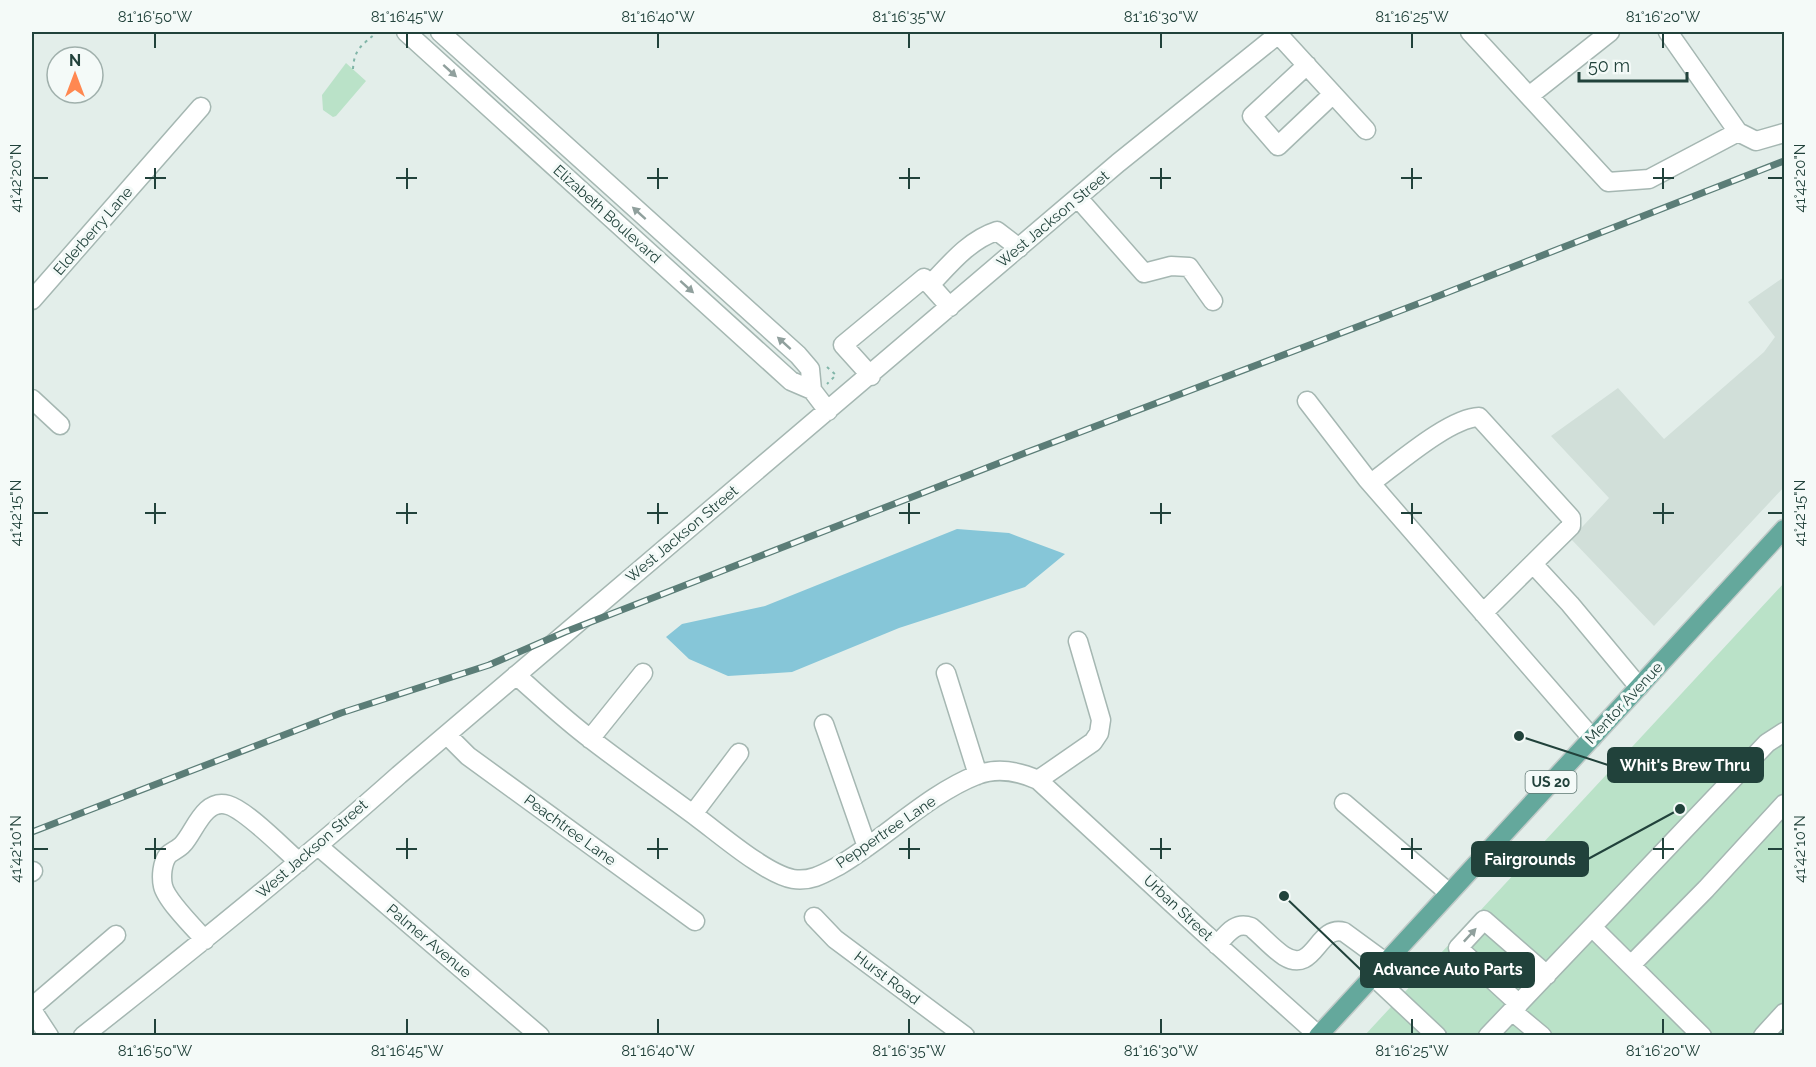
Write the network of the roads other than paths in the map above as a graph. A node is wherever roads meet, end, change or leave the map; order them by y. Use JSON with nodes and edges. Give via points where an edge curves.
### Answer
{"nodes":[{"id":1,"x":406,"y":32,"type":"edge"},
{"id":2,"x":440,"y":32,"type":"edge"},
{"id":3,"x":1470,"y":32,"type":"edge"},
{"id":4,"x":1610,"y":32,"type":"edge"},
{"id":5,"x":1279,"y":33,"type":"edge"},
{"id":6,"x":1674,"y":34,"type":"edge"},
{"id":7,"x":1307,"y":65,"type":"junction"},
{"id":8,"x":1333,"y":94,"type":"junction"},
{"id":9,"x":1529,"y":96,"type":"junction"},
{"id":10,"x":201,"y":107,"type":"dead end"},
{"id":11,"x":1366,"y":130,"type":"dead end"},
{"id":12,"x":1738,"y":132,"type":"junction"},
{"id":13,"x":1785,"y":133,"type":"edge"},
{"id":14,"x":1078,"y":198,"type":"junction"},
{"id":15,"x":1019,"y":248,"type":"junction"},
{"id":16,"x":930,"y":285,"type":"junction"},
{"id":17,"x":32,"y":300,"type":"edge"},
{"id":18,"x":1213,"y":301,"type":"dead end"},
{"id":19,"x":950,"y":307,"type":"junction"},
{"id":20,"x":871,"y":376,"type":"junction"},
{"id":21,"x":812,"y":390,"type":"junction"},
{"id":22,"x":32,"y":399,"type":"edge"},
{"id":23,"x":1307,"y":400,"type":"dead end"},
{"id":24,"x":828,"y":411,"type":"junction"},
{"id":25,"x":60,"y":425,"type":"dead end"},
{"id":26,"x":1371,"y":483,"type":"junction"},
{"id":27,"x":1785,"y":529,"type":"edge"},
{"id":28,"x":1534,"y":565,"type":"junction"},
{"id":29,"x":1483,"y":613,"type":"junction"},
{"id":30,"x":1078,"y":641,"type":"dead end"},
{"id":31,"x":643,"y":673,"type":"dead end"},
{"id":32,"x":946,"y":673,"type":"dead end"},
{"id":33,"x":516,"y":675,"type":"junction"},
{"id":34,"x":1639,"y":687,"type":"junction"},
{"id":35,"x":824,"y":724,"type":"dead end"},
{"id":36,"x":1785,"y":732,"type":"edge"},
{"id":37,"x":447,"y":735,"type":"junction"},
{"id":38,"x":1592,"y":738,"type":"junction"},
{"id":39,"x":590,"y":739,"type":"junction"},
{"id":40,"x":739,"y":753,"type":"dead end"},
{"id":41,"x":978,"y":775,"type":"junction"},
{"id":42,"x":1038,"y":780,"type":"junction"},
{"id":43,"x":1344,"y":803,"type":"dead end"},
{"id":44,"x":1785,"y":804,"type":"edge"},
{"id":45,"x":693,"y":814,"type":"junction"},
{"id":46,"x":318,"y":846,"type":"junction"},
{"id":47,"x":867,"y":847,"type":"junction"},
{"id":48,"x":299,"y":862,"type":"junction"},
{"id":49,"x":1449,"y":893,"type":"junction"},
{"id":50,"x":814,"y":916,"type":"dead end"},
{"id":51,"x":695,"y":921,"type":"dead end"},
{"id":52,"x":1592,"y":927,"type":"junction"},
{"id":53,"x":116,"y":935,"type":"dead end"},
{"id":54,"x":205,"y":940,"type":"junction"},
{"id":55,"x":1217,"y":945,"type":"junction"},
{"id":56,"x":1385,"y":962,"type":"junction"},
{"id":57,"x":1631,"y":965,"type":"junction"},
{"id":58,"x":1547,"y":975,"type":"junction"},
{"id":59,"x":1372,"y":976,"type":"junction"},
{"id":60,"x":1516,"y":1007,"type":"junction"},
{"id":61,"x":32,"y":1008,"type":"edge"},
{"id":62,"x":1785,"y":1013,"type":"edge"},
{"id":63,"x":49,"y":1035,"type":"edge"},
{"id":64,"x":83,"y":1035,"type":"edge"},
{"id":65,"x":540,"y":1035,"type":"edge"},
{"id":66,"x":964,"y":1035,"type":"edge"},
{"id":67,"x":1319,"y":1035,"type":"edge"},
{"id":68,"x":1437,"y":1035,"type":"edge"},
{"id":69,"x":1488,"y":1035,"type":"edge"},
{"id":70,"x":1542,"y":1035,"type":"edge"},
{"id":71,"x":1702,"y":1035,"type":"edge"},
{"id":72,"x":1763,"y":1035,"type":"edge"}],
"edges":[{"from":1,"to":21,"type":"street","name":"Elizabeth Boulevard","one_way":true,"via":[[791,381]]},
{"from":21,"to":2,"type":"street","name":"Elizabeth Boulevard","one_way":true,"via":[[810,369],[798,355]]},
{"from":3,"to":9,"type":"street"},
{"from":4,"to":9,"type":"street"},
{"from":5,"to":7,"type":"street"},
{"from":5,"to":14,"type":"street","name":"West Jackson Street"},
{"from":6,"to":12,"type":"street"},
{"from":7,"to":8,"type":"street"},
{"from":7,"to":8,"type":"street","via":[[1252,116],[1278,146]]},
{"from":8,"to":11,"type":"street"},
{"from":9,"to":12,"type":"street","via":[[1608,182],[1649,179]]},
{"from":10,"to":17,"type":"street","name":"Elderberry Lane"},
{"from":12,"to":13,"type":"street","via":[[1756,141]]},
{"from":14,"to":15,"type":"street","name":"West Jackson Street"},
{"from":14,"to":18,"type":"street","via":[[1144,273],[1171,266],[1189,267]]},
{"from":15,"to":16,"type":"street","via":[[997,231],[981,236]]},
{"from":15,"to":19,"type":"street","name":"West Jackson Street"},
{"from":16,"to":19,"type":"street"},
{"from":16,"to":20,"type":"street","via":[[924,278],[843,345]]},
{"from":19,"to":20,"type":"street","name":"West Jackson Street"},
{"from":20,"to":24,"type":"street","name":"West Jackson Street"},
{"from":21,"to":24,"type":"street","name":"Elizabeth Boulevard"},
{"from":22,"to":25,"type":"street"},
{"from":23,"to":26,"type":"street"},
{"from":24,"to":33,"type":"street","name":"West Jackson Street"},
{"from":26,"to":28,"type":"street","via":[[1453,423],[1479,417],[1571,518],[1571,526]]},
{"from":26,"to":29,"type":"street"},
{"from":27,"to":34,"type":"main road","name":"Mentor Avenue","number":"US 20"},
{"from":28,"to":29,"type":"street"},
{"from":28,"to":34,"type":"street"},
{"from":29,"to":38,"type":"street"},
{"from":30,"to":42,"type":"street","via":[[1101,720],[1100,733]]},
{"from":31,"to":39,"type":"street"},
{"from":32,"to":41,"type":"street"},
{"from":33,"to":37,"type":"street","name":"West Jackson Street"},
{"from":33,"to":39,"type":"street","name":"Peppertree Lane"},
{"from":34,"to":38,"type":"main road","name":"Mentor Avenue","number":"US 20"},
{"from":35,"to":47,"type":"street"},
{"from":36,"to":52,"type":"street","via":[[1767,743]]},
{"from":37,"to":46,"type":"street","name":"West Jackson Street"},
{"from":37,"to":51,"type":"street","name":"Peachtree Lane","via":[[468,756]]},
{"from":38,"to":49,"type":"main road","name":"Mentor Avenue","number":"US 20"},
{"from":39,"to":45,"type":"street","name":"Peppertree Lane"},
{"from":40,"to":45,"type":"street"},
{"from":41,"to":42,"type":"street","name":"Peppertree Lane","via":[[1019,772]]},
{"from":41,"to":47,"type":"street","name":"Peppertree Lane","via":[[925,805]]},
{"from":42,"to":55,"type":"street","name":"Urban Street"},
{"from":43,"to":49,"type":"street"},
{"from":44,"to":57,"type":"street"},
{"from":45,"to":47,"type":"street","name":"Peppertree Lane","via":[[766,867],[792,879],[808,880],[824,874]]},
{"from":46,"to":48,"type":"street","name":"West Jackson Street"},
{"from":46,"to":65,"type":"street","name":"Palmer Avenue"},
{"from":48,"to":54,"type":"street","name":"West Jackson Street"},
{"from":48,"to":54,"type":"street","via":[[247,816],[227,804],[202,814],[182,845],[168,856],[162,873],[164,889]]},
{"from":49,"to":56,"type":"main road","name":"Mentor Avenue","number":"US 20"},
{"from":50,"to":66,"type":"street","name":"Hurst Road","via":[[835,939]]},
{"from":52,"to":57,"type":"street"},
{"from":52,"to":58,"type":"street"},
{"from":53,"to":61,"type":"street"},
{"from":54,"to":64,"type":"street","name":"West Jackson Street"},
{"from":55,"to":56,"type":"street","via":[[1233,928],[1245,925],[1285,956],[1302,960],[1328,933],[1339,930]]},
{"from":55,"to":67,"type":"street","name":"Urban Street"},
{"from":56,"to":59,"type":"main road","name":"Mentor Avenue","number":"US 20"},
{"from":57,"to":71,"type":"street"},
{"from":58,"to":60,"type":"street"},
{"from":60,"to":58,"type":"street","one_way":true,"via":[[1458,948],[1484,920]]},
{"from":59,"to":67,"type":"main road","name":"Mentor Avenue","number":"US 20"},
{"from":59,"to":68,"type":"street"},
{"from":60,"to":69,"type":"street"},
{"from":60,"to":70,"type":"street"},
{"from":61,"to":63,"type":"street"},
{"from":62,"to":72,"type":"street"}]}
